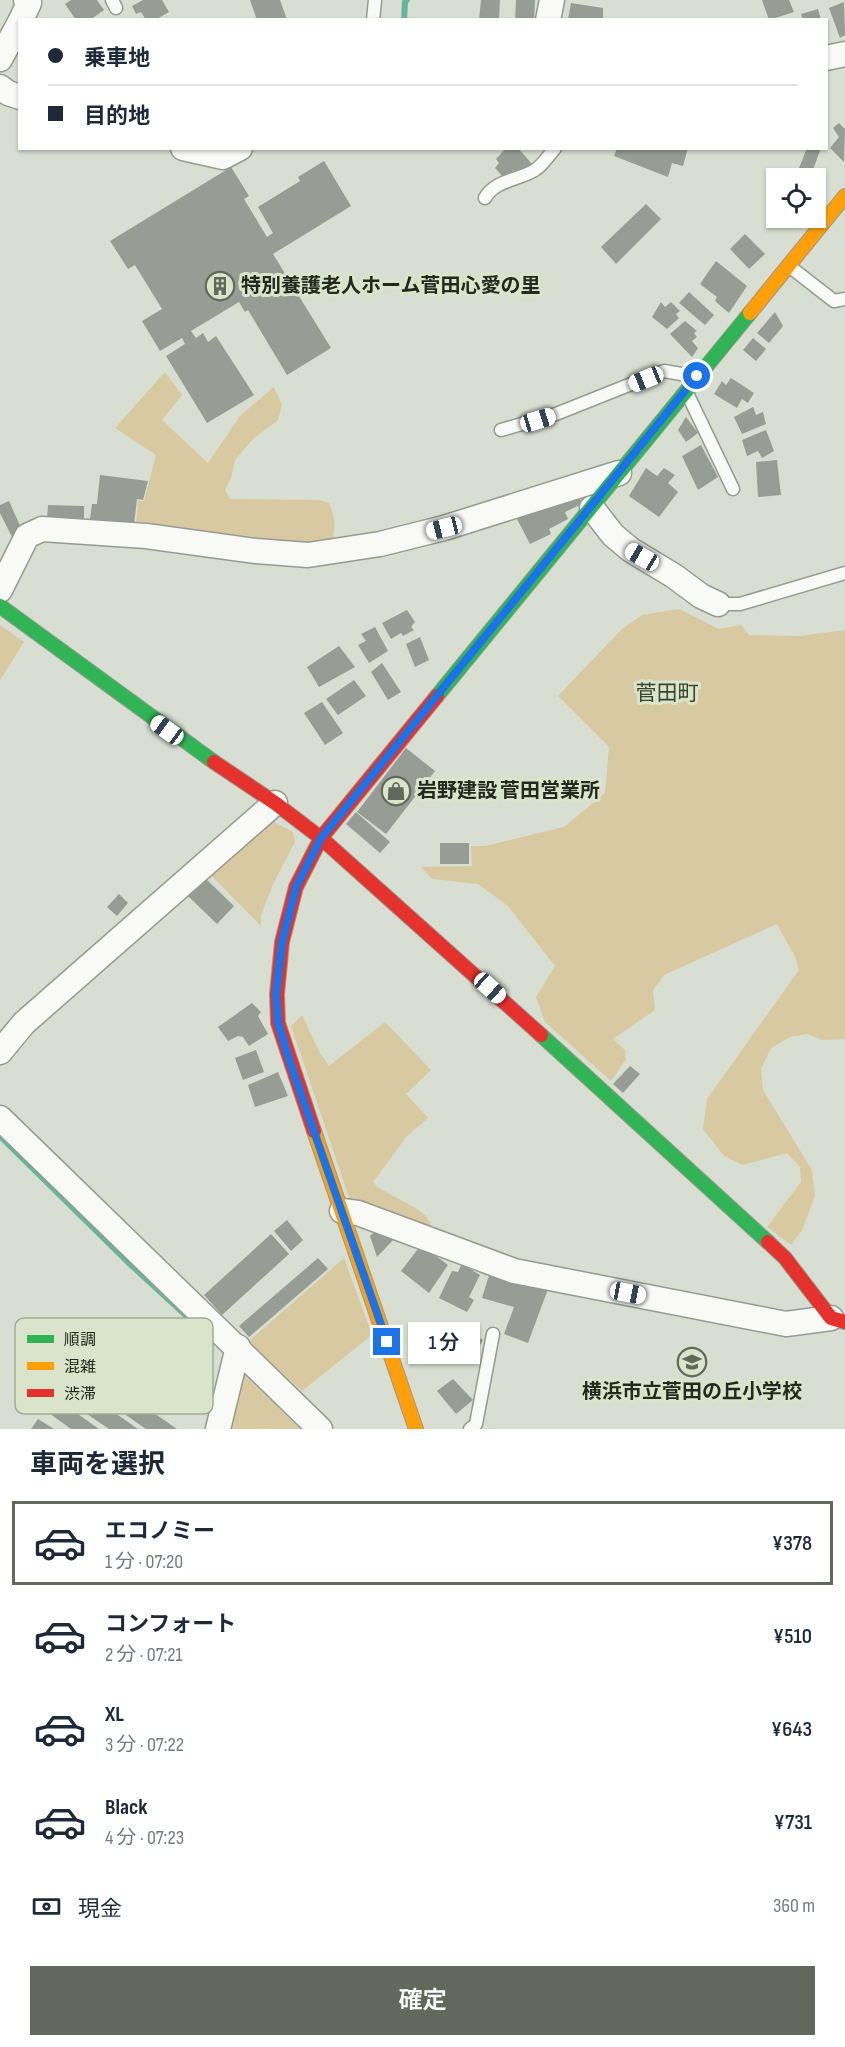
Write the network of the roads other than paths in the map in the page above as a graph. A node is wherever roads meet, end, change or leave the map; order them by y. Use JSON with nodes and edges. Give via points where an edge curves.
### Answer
{"nodes":[{"id":1,"x":375,"y":0,"type":"edge"},
{"id":2,"x":552,"y":0,"type":"edge"},
{"id":3,"x":373,"y":18,"type":"edge"},
{"id":4,"x":548,"y":18,"type":"edge"},
{"id":5,"x":18,"y":24,"type":"edge"},
{"id":6,"x":845,"y":54,"type":"edge"},
{"id":7,"x":0,"y":58,"type":"edge"},
{"id":8,"x":828,"y":58,"type":"edge"},
{"id":9,"x":0,"y":87,"type":"edge"},
{"id":10,"x":18,"y":96,"type":"edge"},
{"id":11,"x":192,"y":150,"type":"edge"},
{"id":12,"x":236,"y":150,"type":"edge"},
{"id":13,"x":553,"y":150,"type":"edge"},
{"id":14,"x":845,"y":196,"type":"edge"},
{"id":15,"x":485,"y":198,"type":"dead end"},
{"id":16,"x":789,"y":266,"type":"junction"},
{"id":17,"x":845,"y":299,"type":"edge"},
{"id":18,"x":697,"y":376,"type":"junction"},
{"id":19,"x":686,"y":391,"type":"junction"},
{"id":20,"x":501,"y":430,"type":"dead end"},
{"id":21,"x":619,"y":473,"type":"junction"},
{"id":22,"x":733,"y":489,"type":"dead end"},
{"id":23,"x":592,"y":508,"type":"junction"},
{"id":24,"x":845,"y":573,"type":"edge"},
{"id":25,"x":0,"y":590,"type":"edge"},
{"id":26,"x":718,"y":604,"type":"joint"},
{"id":27,"x":0,"y":606,"type":"edge"},
{"id":28,"x":275,"y":802,"type":"junction"},
{"id":29,"x":321,"y":838,"type":"junction"},
{"id":30,"x":0,"y":1052,"type":"edge"},
{"id":31,"x":0,"y":1118,"type":"edge"},
{"id":32,"x":342,"y":1211,"type":"junction"},
{"id":33,"x":208,"y":1318,"type":"edge"},
{"id":34,"x":838,"y":1320,"type":"edge"},
{"id":35,"x":213,"y":1323,"type":"edge"},
{"id":36,"x":493,"y":1334,"type":"dead end"},
{"id":37,"x":238,"y":1347,"type":"junction"},
{"id":38,"x":218,"y":1429,"type":"edge"},
{"id":39,"x":320,"y":1429,"type":"edge"},
{"id":40,"x":416,"y":1429,"type":"edge"},
{"id":41,"x":470,"y":1429,"type":"edge"}],
"edges":[{"from":1,"to":3,"type":"lane"},
{"from":2,"to":4,"type":"street"},
{"from":5,"to":7,"type":"street"},
{"from":6,"to":8,"type":"street"},
{"from":9,"to":10,"type":"street"},
{"from":11,"to":12,"type":"street","via":[[223,157]]},
{"from":13,"to":15,"type":"lane","via":[[536,170],[497,186]]},
{"from":14,"to":16,"type":"street"},
{"from":16,"to":17,"type":"lane","via":[[834,301]]},
{"from":16,"to":18,"type":"street"},
{"from":18,"to":19,"type":"street"},
{"from":18,"to":20,"type":"lane","via":[[664,371],[556,414]]},
{"from":19,"to":21,"type":"street"},
{"from":19,"to":22,"type":"lane"},
{"from":21,"to":23,"type":"street"},
{"from":21,"to":25,"type":"street","via":[[444,528],[380,544],[308,555],[146,536],[42,529],[27,536]]},
{"from":23,"to":26,"type":"street","via":[[631,550]]},
{"from":23,"to":29,"type":"street"},
{"from":24,"to":26,"type":"lane","via":[[740,604]]},
{"from":27,"to":28,"type":"street","via":[[204,756]]},
{"from":28,"to":29,"type":"street"},
{"from":28,"to":30,"type":"street","via":[[24,1023]]},
{"from":29,"to":32,"type":"street","via":[[289,910],[276,994],[278,1023]]},
{"from":29,"to":34,"type":"street","via":[[762,1235]]},
{"from":31,"to":33,"type":"street"},
{"from":32,"to":34,"type":"street","via":[[358,1213],[514,1271],[786,1324]]},
{"from":32,"to":40,"type":"street"},
{"from":35,"to":37,"type":"street"},
{"from":36,"to":41,"type":"lane","via":[[476,1424]]},
{"from":37,"to":38,"type":"street"},
{"from":37,"to":39,"type":"street"}]}
